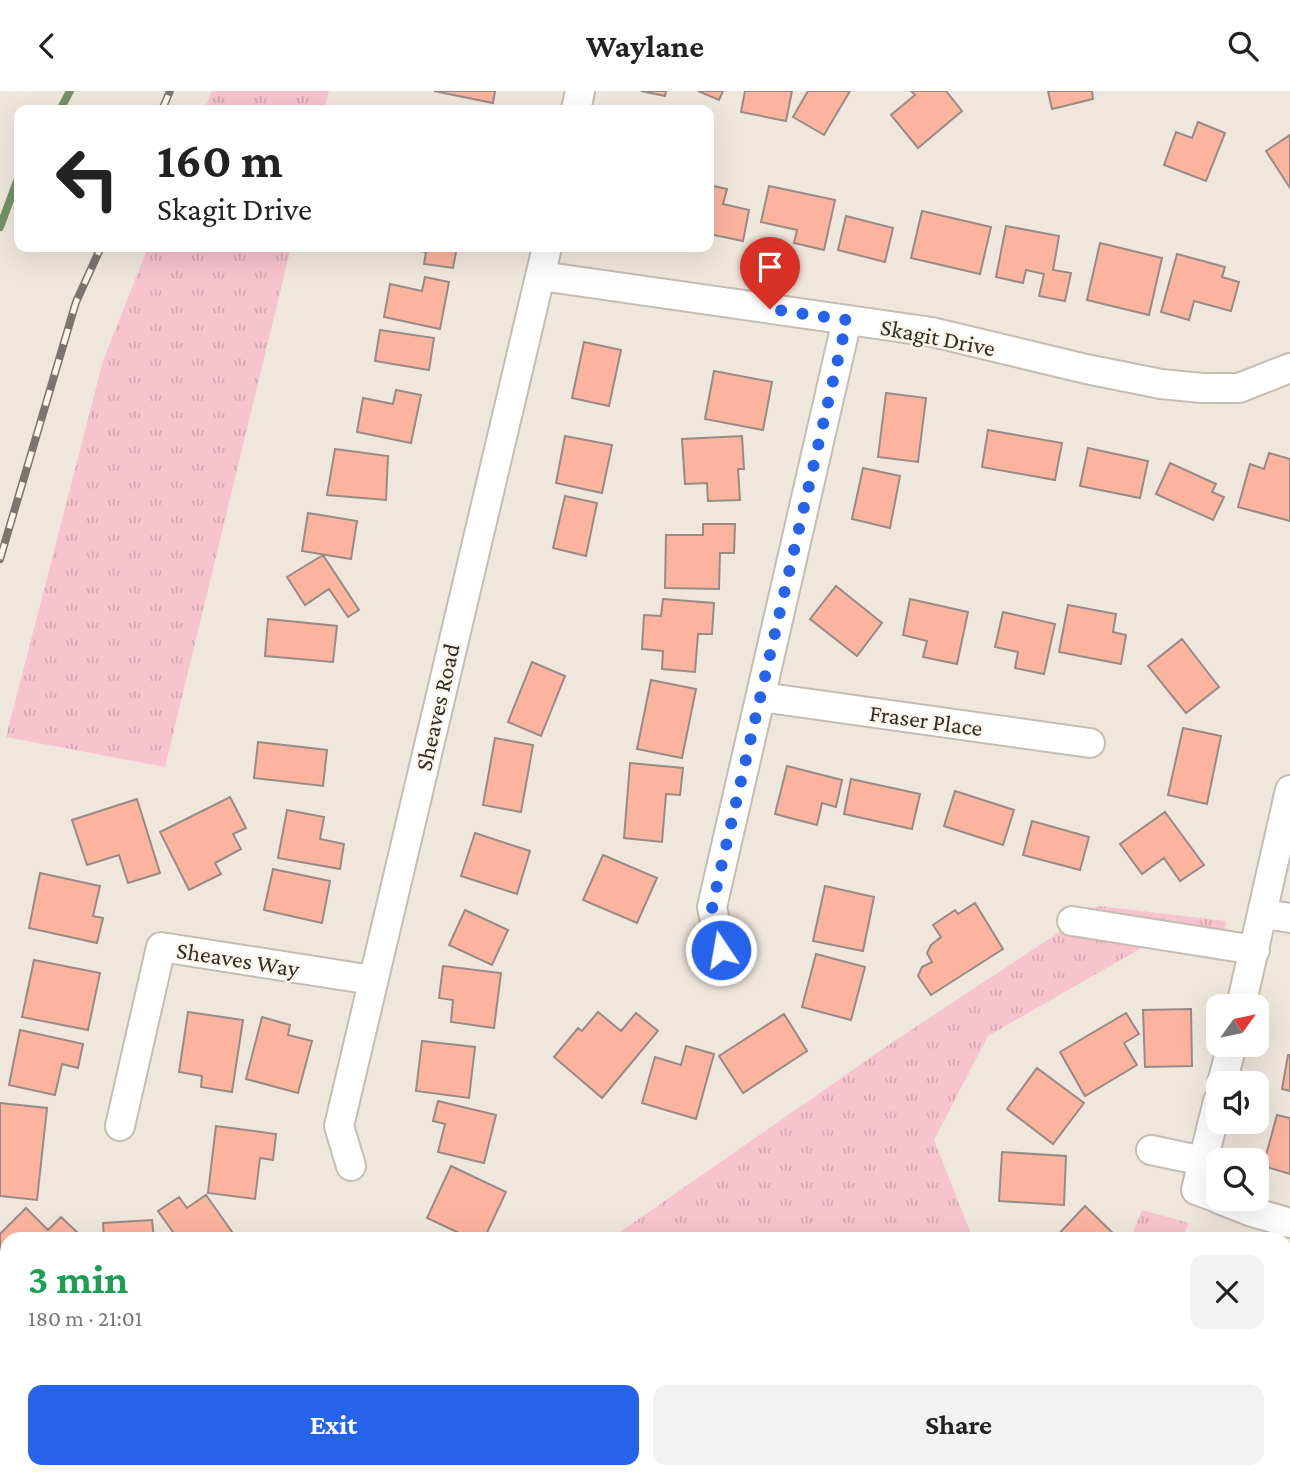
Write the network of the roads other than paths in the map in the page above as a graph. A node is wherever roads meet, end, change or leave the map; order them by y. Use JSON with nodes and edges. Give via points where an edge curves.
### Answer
{"nodes":[{"id":1,"x":546,"y":252,"type":"edge"},
{"id":2,"x":541,"y":276,"type":"junction"},
{"id":3,"x":847,"y":320,"type":"junction"},
{"id":4,"x":1290,"y":368,"type":"edge"},
{"id":5,"x":762,"y":697,"type":"junction"},
{"id":6,"x":1090,"y":743,"type":"dead end"},
{"id":7,"x":1290,"y":790,"type":"edge"},
{"id":8,"x":1277,"y":916,"type":"edge"},
{"id":9,"x":1072,"y":921,"type":"dead end"},
{"id":10,"x":721,"y":950,"type":"dead end"},
{"id":11,"x":1255,"y":950,"type":"junction"},
{"id":12,"x":372,"y":980,"type":"junction"},
{"id":13,"x":1244,"y":994,"type":"edge"},
{"id":14,"x":120,"y":1126,"type":"dead end"},
{"id":15,"x":1210,"y":1134,"type":"edge"},
{"id":16,"x":1151,"y":1150,"type":"dead end"},
{"id":17,"x":1203,"y":1161,"type":"junction"},
{"id":18,"x":351,"y":1166,"type":"dead end"},
{"id":19,"x":1206,"y":1194,"type":"edge"},
{"id":20,"x":1254,"y":1211,"type":"edge"},
{"id":21,"x":1290,"y":1223,"type":"edge"}],
"edges":[{"from":1,"to":2,"type":"street","name":"Sheaves Road"},
{"from":2,"to":3,"type":"street","name":"Skagit Drive"},
{"from":2,"to":12,"type":"street","name":"Sheaves Road"},
{"from":3,"to":4,"type":"street","name":"Skagit Drive","via":[[933,331],[1161,384],[1239,388]]},
{"from":3,"to":5,"type":"street"},
{"from":5,"to":6,"type":"street","name":"Fraser Place"},
{"from":5,"to":10,"type":"street","via":[[712,907]]},
{"from":7,"to":8,"type":"street"},
{"from":8,"to":11,"type":"street"},
{"from":9,"to":11,"type":"street"},
{"from":11,"to":13,"type":"street"},
{"from":12,"to":14,"type":"street","name":"Sheaves Way","via":[[160,947]]},
{"from":12,"to":18,"type":"street","name":"Sheaves Road","via":[[339,1126]]},
{"from":15,"to":17,"type":"street"},
{"from":16,"to":17,"type":"street"},
{"from":17,"to":19,"type":"street","via":[[1196,1190]]},
{"from":20,"to":21,"type":"street"}]}
